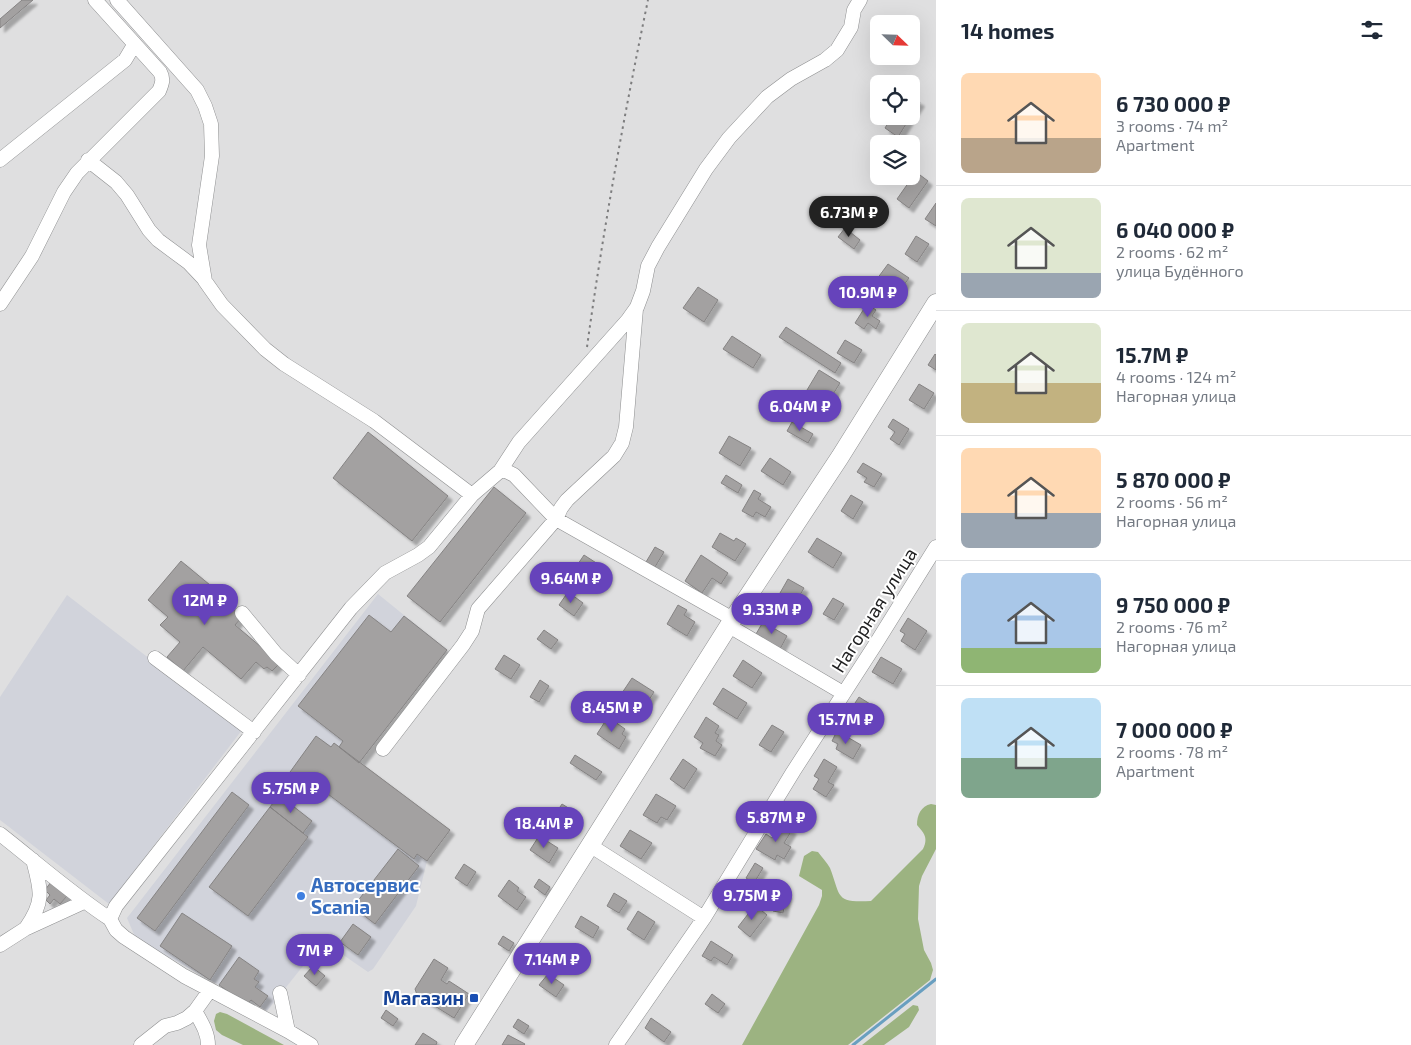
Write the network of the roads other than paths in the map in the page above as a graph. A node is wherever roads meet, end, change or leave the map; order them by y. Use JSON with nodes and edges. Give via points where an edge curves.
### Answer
{"nodes":[{"id":1,"x":95,"y":0,"type":"edge"},
{"id":2,"x":117,"y":0,"type":"edge"},
{"id":3,"x":860,"y":0,"type":"edge"},
{"id":4,"x":134,"y":44,"type":"junction"},
{"id":5,"x":0,"y":160,"type":"edge"},
{"id":6,"x":88,"y":160,"type":"junction"},
{"id":7,"x":205,"y":281,"type":"junction"},
{"id":8,"x":936,"y":303,"type":"edge"},
{"id":9,"x":0,"y":304,"type":"edge"},
{"id":10,"x":636,"y":307,"type":"junction"},
{"id":11,"x":500,"y":470,"type":"junction"},
{"id":12,"x":472,"y":495,"type":"junction"},
{"id":13,"x":556,"y":519,"type":"junction"},
{"id":14,"x":936,"y":547,"type":"edge"},
{"id":15,"x":350,"y":594,"type":"dead end"},
{"id":16,"x":351,"y":608,"type":"junction"},
{"id":17,"x":242,"y":613,"type":"dead end"},
{"id":18,"x":731,"y":623,"type":"junction"},
{"id":19,"x":155,"y":658,"type":"dead end"},
{"id":20,"x":299,"y":675,"type":"junction"},
{"id":21,"x":843,"y":693,"type":"junction"},
{"id":22,"x":254,"y":732,"type":"junction"},
{"id":23,"x":383,"y":749,"type":"dead end"},
{"id":24,"x":0,"y":834,"type":"edge"},
{"id":25,"x":591,"y":846,"type":"junction"},
{"id":26,"x":34,"y":860,"type":"junction"},
{"id":27,"x":84,"y":902,"type":"junction"},
{"id":28,"x":704,"y":918,"type":"junction"},
{"id":29,"x":110,"y":919,"type":"junction"},
{"id":30,"x":25,"y":929,"type":"junction"},
{"id":31,"x":0,"y":945,"type":"edge"},
{"id":32,"x":210,"y":990,"type":"junction"},
{"id":33,"x":280,"y":993,"type":"dead end"},
{"id":34,"x":195,"y":1011,"type":"junction"},
{"id":35,"x":288,"y":1031,"type":"junction"},
{"id":36,"x":141,"y":1045,"type":"edge"},
{"id":37,"x":208,"y":1045,"type":"edge"},
{"id":38,"x":310,"y":1045,"type":"edge"},
{"id":39,"x":464,"y":1045,"type":"edge"},
{"id":40,"x":616,"y":1045,"type":"edge"}],
"edges":[{"from":1,"to":4,"type":"street"},
{"from":2,"to":7,"type":"street","via":[[197,90],[206,106],[211,124],[212,156],[199,246]]},
{"from":3,"to":10,"type":"street","via":[[854,10],[851,27],[837,50],[791,78],[768,97],[729,138],[706,169],[648,266]]},
{"from":4,"to":5,"type":"street","via":[[126,60]]},
{"from":4,"to":6,"type":"street","via":[[163,76],[159,91]]},
{"from":6,"to":7,"type":"street","via":[[116,182],[158,240],[189,263]]},
{"from":6,"to":9,"type":"street","via":[[64,192],[32,256]]},
{"from":7,"to":12,"type":"street","via":[[222,305],[284,364],[374,421]]},
{"from":8,"to":18,"type":"main road"},
{"from":10,"to":11,"type":"street","via":[[519,442]]},
{"from":10,"to":13,"type":"street","via":[[622,443],[614,456],[567,500]]},
{"from":11,"to":12,"type":"street"},
{"from":11,"to":13,"type":"street","via":[[514,475]]},
{"from":12,"to":16,"type":"street","via":[[429,548],[385,573]]},
{"from":13,"to":18,"type":"street"},
{"from":13,"to":23,"type":"street","via":[[478,609],[472,631],[463,645]]},
{"from":14,"to":21,"type":"street","name":"Нагорная улица"},
{"from":15,"to":16,"type":"street"},
{"from":16,"to":20,"type":"street"},
{"from":17,"to":20,"type":"street","via":[[276,654]]},
{"from":18,"to":21,"type":"street"},
{"from":18,"to":25,"type":"main road"},
{"from":19,"to":22,"type":"street"},
{"from":20,"to":22,"type":"street"},
{"from":21,"to":28,"type":"street","name":"Нагорная улица"},
{"from":22,"to":29,"type":"street","via":[[116,906]]},
{"from":24,"to":26,"type":"street"},
{"from":25,"to":28,"type":"street"},
{"from":25,"to":39,"type":"main road"},
{"from":26,"to":27,"type":"street"},
{"from":26,"to":30,"type":"street","via":[[40,886],[39,904]]},
{"from":27,"to":29,"type":"street"},
{"from":27,"to":30,"type":"street"},
{"from":28,"to":40,"type":"street","name":"Нагорная улица"},
{"from":29,"to":32,"type":"street","via":[[124,938]]},
{"from":30,"to":31,"type":"street"},
{"from":32,"to":34,"type":"street"},
{"from":32,"to":35,"type":"street"},
{"from":33,"to":35,"type":"street"},
{"from":34,"to":36,"type":"street","via":[[177,1023],[165,1026]]},
{"from":34,"to":37,"type":"street","via":[[205,1029]]},
{"from":35,"to":38,"type":"street"}]}
